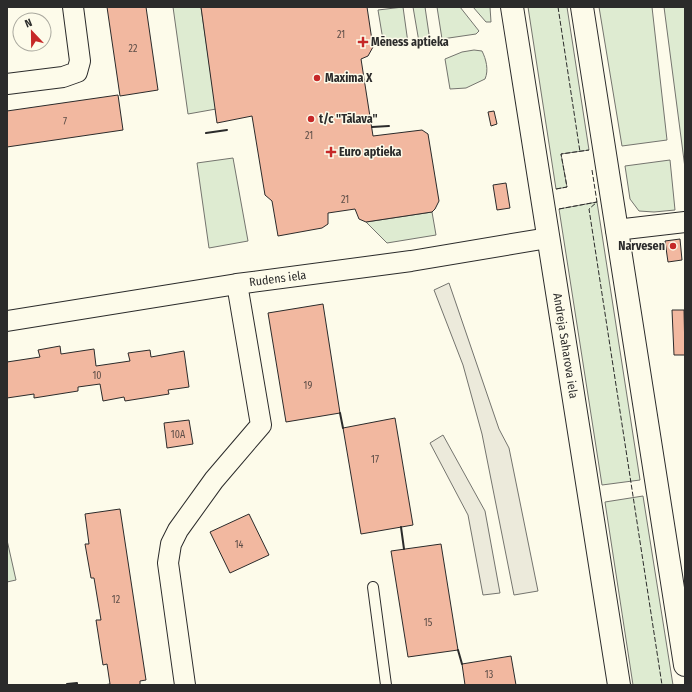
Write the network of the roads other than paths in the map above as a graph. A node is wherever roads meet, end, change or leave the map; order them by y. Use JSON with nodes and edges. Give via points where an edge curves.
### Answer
{"nodes":[{"id":1,"x":73,"y":7,"type":"edge"},
{"id":2,"x":512,"y":7,"type":"edge"},
{"id":3,"x":582,"y":7,"type":"edge"},
{"id":4,"x":7,"y":84,"type":"edge"},
{"id":5,"x":685,"y":222,"type":"edge"},
{"id":6,"x":616,"y":230,"type":"junction"},
{"id":7,"x":548,"y":238,"type":"junction"},
{"id":8,"x":237,"y":284,"type":"junction"},
{"id":9,"x":7,"y":321,"type":"edge"},
{"id":10,"x":373,"y":587,"type":"dead end"},
{"id":11,"x":685,"y":665,"type":"edge"},
{"id":12,"x":185,"y":685,"type":"edge"},
{"id":13,"x":386,"y":685,"type":"edge"},
{"id":14,"x":619,"y":685,"type":"edge"}],
"edges":[{"from":1,"to":4,"type":"street","via":[[80,62],[77,72],[63,77]]},
{"from":2,"to":7,"type":"street","name":"Andreja Saharova iela"},
{"from":3,"to":6,"type":"street"},
{"from":5,"to":6,"type":"street"},
{"from":6,"to":11,"type":"street"},
{"from":7,"to":8,"type":"street","name":"Rudens iela","via":[[404,262]]},
{"from":7,"to":14,"type":"street","name":"Andreja Saharova iela"},
{"from":8,"to":9,"type":"street","name":"Rudens iela"},
{"from":8,"to":12,"type":"street","via":[[261,425],[214,480],[171,544],[168,563]]},
{"from":10,"to":13,"type":"lane"}]}
